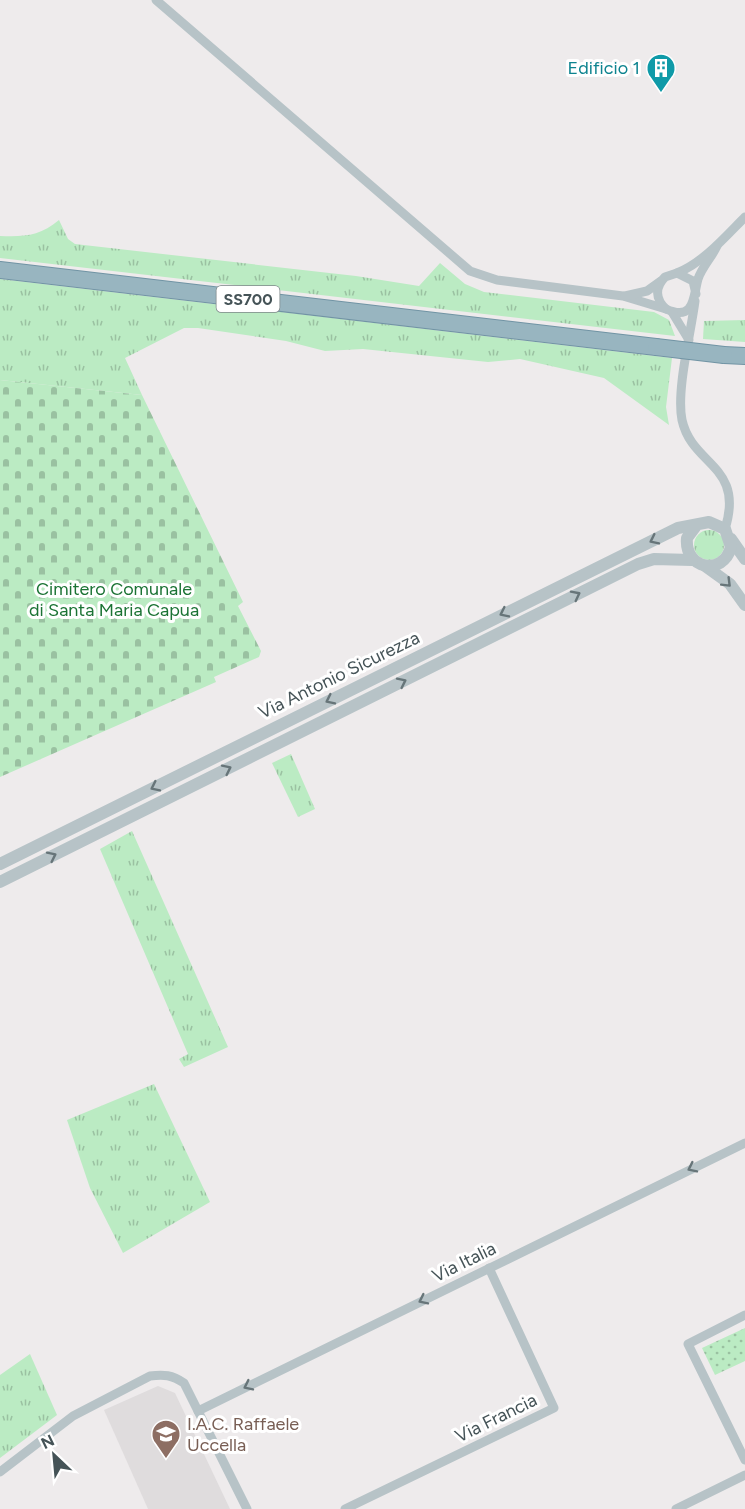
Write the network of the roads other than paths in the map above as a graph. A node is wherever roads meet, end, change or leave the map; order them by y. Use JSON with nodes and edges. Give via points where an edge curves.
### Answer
{"nodes":[{"id":1,"x":156,"y":0,"type":"edge"},
{"id":2,"x":745,"y":217,"type":"edge"},
{"id":3,"x":717,"y":246,"type":"junction"},
{"id":4,"x":0,"y":270,"type":"edge"},
{"id":5,"x":677,"y":273,"type":"junction"},
{"id":6,"x":661,"y":281,"type":"junction"},
{"id":7,"x":623,"y":296,"type":"junction"},
{"id":8,"x":695,"y":298,"type":"junction"},
{"id":9,"x":669,"y":311,"type":"junction"},
{"id":10,"x":689,"y":340,"type":"junction"},
{"id":11,"x":745,"y":356,"type":"edge"},
{"id":12,"x":696,"y":526,"type":"junction"},
{"id":13,"x":728,"y":534,"type":"junction"},
{"id":14,"x":745,"y":559,"type":"edge"},
{"id":15,"x":692,"y":560,"type":"junction"},
{"id":16,"x":705,"y":566,"type":"junction"},
{"id":17,"x":745,"y":605,"type":"edge"},
{"id":18,"x":0,"y":864,"type":"edge"},
{"id":19,"x":0,"y":882,"type":"edge"},
{"id":20,"x":745,"y":1143,"type":"edge"},
{"id":21,"x":489,"y":1268,"type":"junction"},
{"id":22,"x":745,"y":1315,"type":"edge"},
{"id":23,"x":198,"y":1411,"type":"junction"},
{"id":24,"x":745,"y":1460,"type":"edge"},
{"id":25,"x":0,"y":1472,"type":"edge"},
{"id":26,"x":745,"y":1475,"type":"edge"},
{"id":27,"x":247,"y":1509,"type":"edge"},
{"id":28,"x":345,"y":1509,"type":"edge"},
{"id":29,"x":676,"y":1509,"type":"edge"}],
"edges":[{"from":1,"to":7,"type":"street","via":[[470,271],[497,280]]},
{"from":2,"to":3,"type":"street"},
{"from":3,"to":5,"type":"street"},
{"from":3,"to":8,"type":"street","via":[[698,278]]},
{"from":4,"to":11,"type":"highway","number":"SS700","bridge":true},
{"from":5,"to":6,"type":"street"},
{"from":5,"to":8,"type":"street","via":[[693,282]]},
{"from":6,"to":7,"type":"street","via":[[647,291]]},
{"from":6,"to":9,"type":"street","via":[[658,298]]},
{"from":7,"to":9,"type":"street"},
{"from":8,"to":9,"type":"street","via":[[685,311]]},
{"from":8,"to":10,"type":"street"},
{"from":9,"to":10,"type":"street"},
{"from":10,"to":13,"type":"street","via":[[682,419],[689,436],[731,485],[735,506]]},
{"from":12,"to":13,"type":"street","name":"Via Antonio Sicurezza","via":[[709,522]]},
{"from":12,"to":15,"type":"street","via":[[687,538]]},
{"from":12,"to":18,"type":"street","name":"Via Antonio Sicurezza","one_way":true,"via":[[678,528],[613,559]]},
{"from":13,"to":14,"type":"street"},
{"from":13,"to":16,"type":"street","via":[[729,554],[725,560]]},
{"from":15,"to":16,"type":"street","name":"Via Antonio Sicurezza"},
{"from":19,"to":15,"type":"street","name":"Via Antonio Sicurezza","one_way":true,"via":[[638,564],[654,559]]},
{"from":16,"to":17,"type":"street","name":"Via Antonio Sicurezza","one_way":true,"via":[[730,584]]},
{"from":20,"to":21,"type":"street","name":"Via Italia","one_way":true},
{"from":21,"to":23,"type":"street","name":"Via Italia","one_way":true},
{"from":21,"to":28,"type":"street","name":"Via Francia","via":[[554,1408]]},
{"from":22,"to":24,"type":"street","via":[[688,1344]]},
{"from":23,"to":25,"type":"street","via":[[184,1383],[174,1376],[150,1376],[73,1416]]},
{"from":23,"to":27,"type":"street"},
{"from":26,"to":29,"type":"street"}]}
